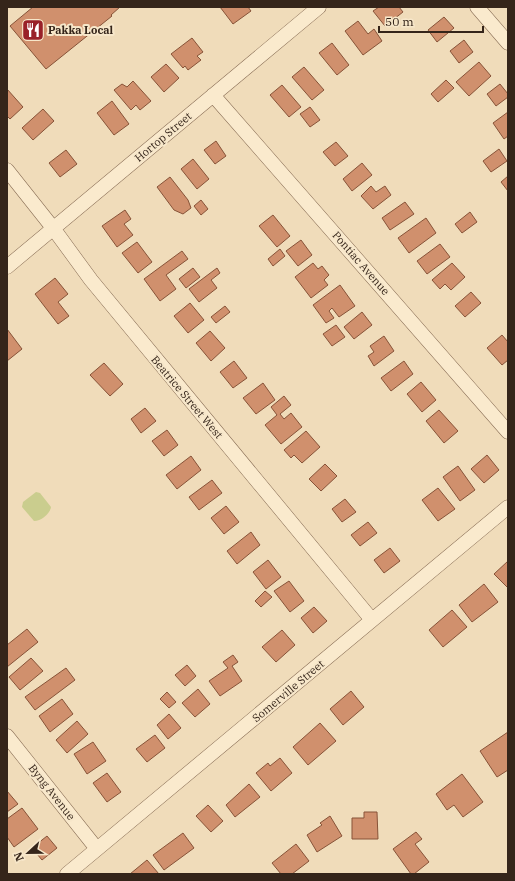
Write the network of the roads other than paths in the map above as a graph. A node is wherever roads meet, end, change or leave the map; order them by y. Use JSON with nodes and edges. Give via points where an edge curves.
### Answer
{"nodes":[{"id":1,"x":319,"y":7,"type":"edge"},
{"id":2,"x":477,"y":7,"type":"edge"},
{"id":3,"x":508,"y":43,"type":"edge"},
{"id":4,"x":213,"y":95,"type":"junction"},
{"id":5,"x":7,"y":170,"type":"edge"},
{"id":6,"x":53,"y":228,"type":"junction"},
{"id":7,"x":7,"y":267,"type":"edge"},
{"id":8,"x":508,"y":432,"type":"edge"},
{"id":9,"x":508,"y":507,"type":"edge"},
{"id":10,"x":372,"y":620,"type":"junction"},
{"id":11,"x":7,"y":736,"type":"edge"},
{"id":12,"x":97,"y":848,"type":"junction"},
{"id":13,"x":67,"y":874,"type":"edge"}],
"edges":[{"from":1,"to":4,"type":"street","name":"Hortop Street"},
{"from":2,"to":3,"type":"street"},
{"from":4,"to":6,"type":"street","name":"Hortop Street"},
{"from":4,"to":8,"type":"street","name":"Pontiac Avenue"},
{"from":5,"to":6,"type":"street","name":"Beatrice Street West"},
{"from":6,"to":7,"type":"street","name":"Hortop Street"},
{"from":6,"to":10,"type":"street","name":"Beatrice Street West","via":[[91,280]]},
{"from":9,"to":10,"type":"street","name":"Somerville Street"},
{"from":10,"to":12,"type":"street","name":"Somerville Street"},
{"from":11,"to":12,"type":"street","name":"Byng Avenue"},
{"from":12,"to":13,"type":"street","name":"Somerville Street"}]}
